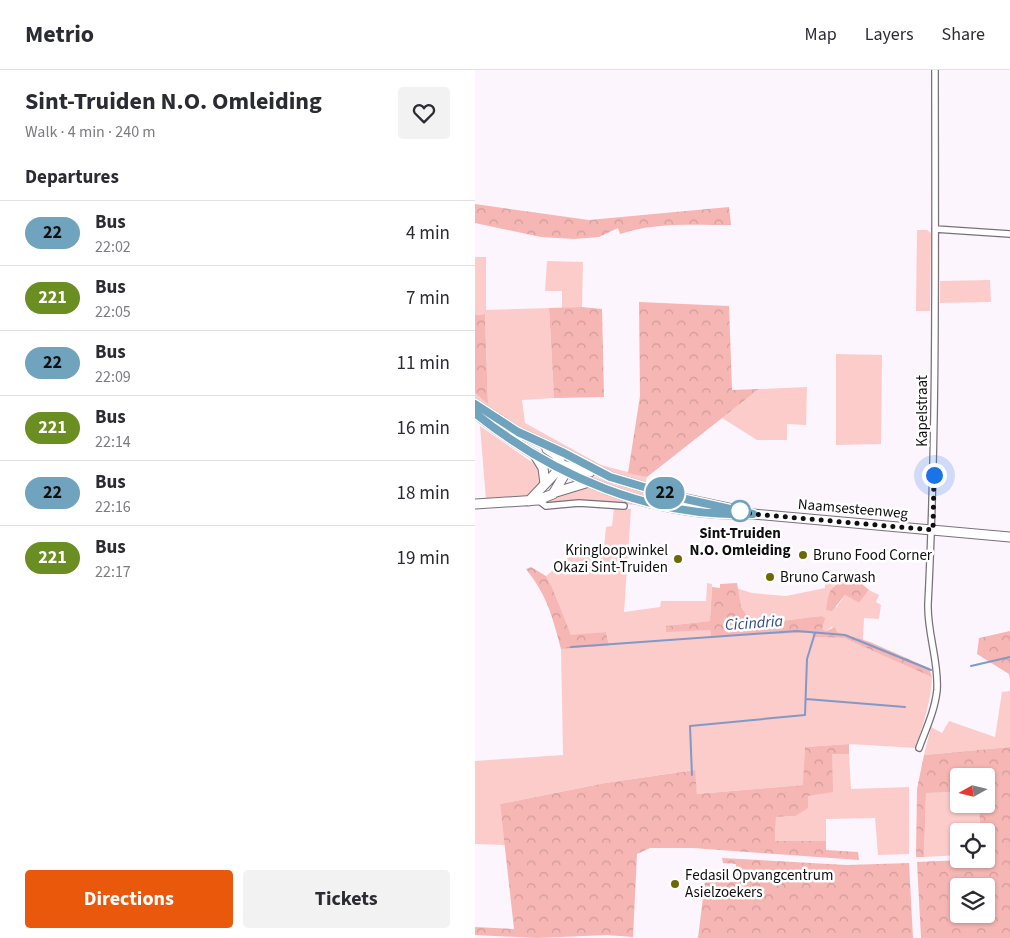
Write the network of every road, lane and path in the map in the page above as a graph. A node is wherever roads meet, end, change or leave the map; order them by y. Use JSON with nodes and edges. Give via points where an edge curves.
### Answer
{"nodes":[{"id":1,"x":935,"y":70,"type":"edge"},
{"id":2,"x":935,"y":229,"type":"junction"},
{"id":3,"x":1010,"y":234,"type":"edge"},
{"id":4,"x":475,"y":404,"type":"edge"},
{"id":5,"x":475,"y":413,"type":"edge"},
{"id":6,"x":518,"y":432,"type":"junction"},
{"id":7,"x":535,"y":455,"type":"junction"},
{"id":8,"x":563,"y":468,"type":"junction"},
{"id":9,"x":610,"y":477,"type":"junction"},
{"id":10,"x":589,"y":482,"type":"junction"},
{"id":11,"x":545,"y":484,"type":"junction"},
{"id":12,"x":553,"y":494,"type":"junction"},
{"id":13,"x":534,"y":499,"type":"junction"},
{"id":14,"x":475,"y":504,"type":"edge"},
{"id":15,"x":624,"y":506,"type":"dead end"},
{"id":16,"x":753,"y":514,"type":"junction"},
{"id":17,"x":933,"y":530,"type":"junction"},
{"id":18,"x":1010,"y":537,"type":"edge"},
{"id":19,"x":919,"y":748,"type":"dead end"}],
"edges":[{"from":1,"to":2,"type":"street","name":"Kapelstraat"},
{"from":2,"to":3,"type":"street"},
{"from":2,"to":17,"type":"street","name":"Kapelstraat"},
{"from":4,"to":6,"type":"main road"},
{"from":5,"to":7,"type":"main road"},
{"from":6,"to":8,"type":"main road","via":[[549,450]]},
{"from":6,"to":9,"type":"main road","name":"Naamsesteenweg"},
{"from":7,"to":8,"type":"main road"},
{"from":7,"to":11,"type":"main road","via":[[543,468]]},
{"from":8,"to":9,"type":"main road"},
{"from":8,"to":10,"type":"main road","name":"Naamsesteenweg"},
{"from":8,"to":11,"type":"main road"},
{"from":8,"to":12,"type":"main road"},
{"from":9,"to":16,"type":"main road","name":"Naamsesteenweg","via":[[681,498]]},
{"from":10,"to":12,"type":"main road"},
{"from":10,"to":16,"type":"main road","name":"Naamsesteenweg","via":[[676,508]]},
{"from":11,"to":13,"type":"main road"},
{"from":12,"to":13,"type":"main road"},
{"from":13,"to":14,"type":"main road"},
{"from":13,"to":15,"type":"street","via":[[546,506],[579,503]]},
{"from":16,"to":17,"type":"main road","name":"Naamsesteenweg"},
{"from":17,"to":18,"type":"main road","name":"Naamsesteenweg"},
{"from":17,"to":19,"type":"street","name":"Kapelstraat","via":[[928,624],[937,689],[935,705]]}]}
